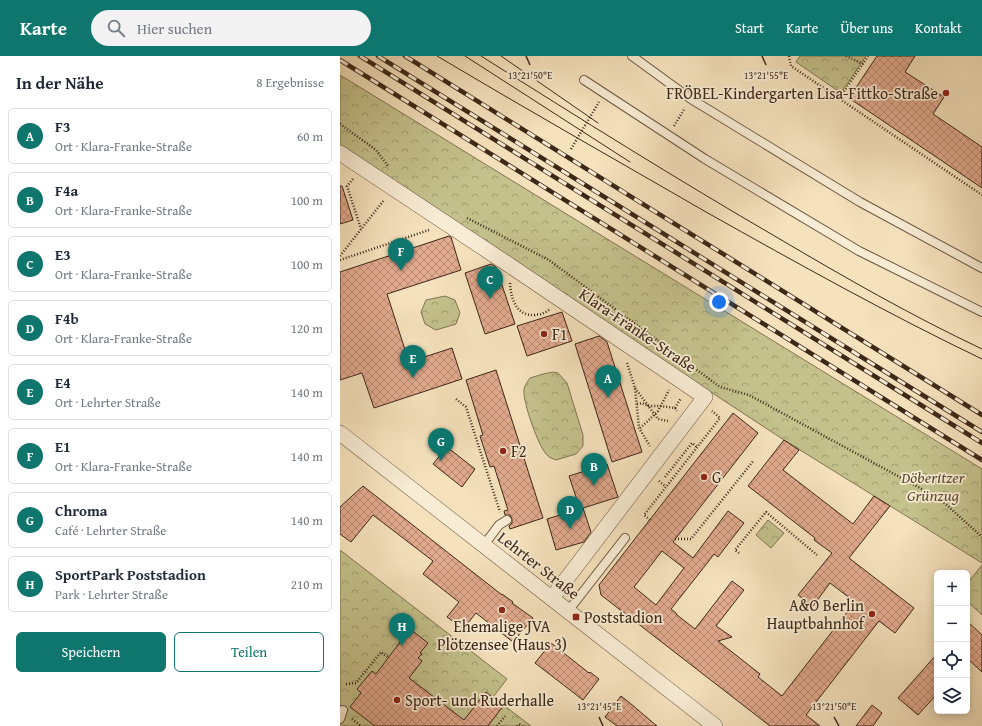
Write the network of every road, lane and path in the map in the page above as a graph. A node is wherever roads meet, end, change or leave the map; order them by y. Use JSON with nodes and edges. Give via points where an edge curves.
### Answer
{"nodes":[{"id":1,"x":632,"y":56,"type":"edge"},
{"id":2,"x":789,"y":56,"type":"edge"},
{"id":3,"x":846,"y":56,"type":"edge"},
{"id":4,"x":868,"y":56,"type":"edge"},
{"id":5,"x":862,"y":64,"type":"junction"},
{"id":6,"x":584,"y":80,"type":"dead end"},
{"id":7,"x":839,"y":99,"type":"junction"},
{"id":8,"x":340,"y":124,"type":"edge"},
{"id":9,"x":344,"y":156,"type":"edge"},
{"id":10,"x":390,"y":169,"type":"dead end"},
{"id":11,"x":393,"y":188,"type":"junction"},
{"id":12,"x":982,"y":195,"type":"edge"},
{"id":13,"x":462,"y":215,"type":"dead end"},
{"id":14,"x":447,"y":224,"type":"junction"},
{"id":15,"x":361,"y":229,"type":"junction"},
{"id":16,"x":340,"y":256,"type":"edge"},
{"id":17,"x":340,"y":260,"type":"edge"},
{"id":18,"x":509,"y":265,"type":"junction"},
{"id":19,"x":982,"y":268,"type":"edge"},
{"id":20,"x":564,"y":302,"type":"junction"},
{"id":21,"x":982,"y":312,"type":"edge"},
{"id":22,"x":620,"y":340,"type":"junction"},
{"id":23,"x":635,"y":388,"type":"junction"},
{"id":24,"x":456,"y":399,"type":"dead end"},
{"id":25,"x":636,"y":404,"type":"junction"},
{"id":26,"x":649,"y":406,"type":"junction"},
{"id":27,"x":660,"y":406,"type":"junction"},
{"id":28,"x":714,"y":413,"type":"dead end"},
{"id":29,"x":654,"y":415,"type":"junction"},
{"id":30,"x":683,"y":426,"type":"junction"},
{"id":31,"x":639,"y":428,"type":"junction"},
{"id":32,"x":340,"y":433,"type":"edge"},
{"id":33,"x":698,"y":438,"type":"dead end"},
{"id":34,"x":702,"y":441,"type":"junction"},
{"id":35,"x":697,"y":447,"type":"junction"},
{"id":36,"x":754,"y":460,"type":"dead end"},
{"id":37,"x":656,"y":462,"type":"junction"},
{"id":38,"x":665,"y":477,"type":"dead end"},
{"id":39,"x":660,"y":483,"type":"dead end"},
{"id":40,"x":666,"y":487,"type":"junction"},
{"id":41,"x":639,"y":511,"type":"dead end"},
{"id":42,"x":644,"y":515,"type":"junction"},
{"id":43,"x":504,"y":517,"type":"joint"},
{"id":44,"x":650,"y":520,"type":"dead end"},
{"id":45,"x":982,"y":537,"type":"edge"},
{"id":46,"x":625,"y":538,"type":"dead end"},
{"id":47,"x":675,"y":539,"type":"dead end"},
{"id":48,"x":484,"y":545,"type":"junction"},
{"id":49,"x":739,"y":553,"type":"dead end"},
{"id":50,"x":817,"y":555,"type":"dead end"},
{"id":51,"x":552,"y":598,"type":"junction"},
{"id":52,"x":568,"y":610,"type":"junction"},
{"id":53,"x":388,"y":657,"type":"dead end"},
{"id":54,"x":346,"y":684,"type":"dead end"},
{"id":55,"x":343,"y":710,"type":"dead end"},
{"id":56,"x":505,"y":716,"type":"dead end"},
{"id":57,"x":340,"y":719,"type":"edge"},
{"id":58,"x":497,"y":726,"type":"edge"},
{"id":59,"x":517,"y":726,"type":"edge"},
{"id":60,"x":522,"y":726,"type":"edge"},
{"id":61,"x":716,"y":726,"type":"edge"}],
"edges":[{"from":1,"to":19,"type":"lane","via":[[691,99],[860,202]]},
{"from":2,"to":7,"type":"path","via":[[791,66]]},
{"from":3,"to":5,"type":"path"},
{"from":4,"to":5,"type":"path"},
{"from":5,"to":7,"type":"path"},
{"from":6,"to":21,"type":"lane","via":[[712,163],[859,251]]},
{"from":7,"to":12,"type":"path"},
{"from":8,"to":10,"type":"path","via":[[376,150]]},
{"from":9,"to":11,"type":"street","name":"Klara-Franke-Straße"},
{"from":9,"to":15,"type":"path","via":[[355,175],[347,186]]},
{"from":11,"to":14,"type":"street","name":"Klara-Franke-Straße"},
{"from":11,"to":15,"type":"path"},
{"from":13,"to":45,"type":"path","via":[[549,260],[720,387],[749,395],[940,499]]},
{"from":14,"to":17,"type":"path"},
{"from":14,"to":18,"type":"street","name":"Klara-Franke-Straße"},
{"from":15,"to":16,"type":"path"},
{"from":18,"to":20,"type":"street","name":"Klara-Franke-Straße"},
{"from":18,"to":20,"type":"path","via":[[511,297],[522,312],[530,315],[542,314]]},
{"from":20,"to":22,"type":"street","name":"Klara-Franke-Straße"},
{"from":22,"to":23,"type":"path"},
{"from":22,"to":30,"type":"street","name":"Klara-Franke-Straße","via":[[705,397]]},
{"from":23,"to":25,"type":"path"},
{"from":23,"to":26,"type":"path"},
{"from":24,"to":43,"type":"path","via":[[466,407]]},
{"from":25,"to":26,"type":"path"},
{"from":25,"to":31,"type":"path"},
{"from":26,"to":27,"type":"path"},
{"from":26,"to":29,"type":"path"},
{"from":27,"to":29,"type":"path"},
{"from":27,"to":30,"type":"path","via":[[675,408]]},
{"from":28,"to":34,"type":"path","via":[[720,418]]},
{"from":29,"to":30,"type":"path","via":[[658,419]]},
{"from":29,"to":31,"type":"path"},
{"from":30,"to":37,"type":"street","name":"Klara-Franke-Straße"},
{"from":31,"to":37,"type":"path"},
{"from":32,"to":48,"type":"street","name":"Lehrter Straße"},
{"from":33,"to":34,"type":"path"},
{"from":34,"to":35,"type":"path"},
{"from":35,"to":38,"type":"path","via":[[692,443]]},
{"from":35,"to":40,"type":"path"},
{"from":36,"to":47,"type":"path","via":[[691,539]]},
{"from":37,"to":51,"type":"street","name":"Klara-Franke-Straße"},
{"from":39,"to":40,"type":"path"},
{"from":40,"to":42,"type":"path"},
{"from":41,"to":42,"type":"path"},
{"from":42,"to":44,"type":"path"},
{"from":43,"to":48,"type":"lane"},
{"from":46,"to":52,"type":"lane"},
{"from":48,"to":51,"type":"street","name":"Lehrter Straße"},
{"from":49,"to":50,"type":"path","via":[[735,550],[766,512]]},
{"from":51,"to":52,"type":"street","name":"Lehrter Straße"},
{"from":52,"to":61,"type":"street","name":"Lehrter Straße"},
{"from":53,"to":54,"type":"path","via":[[381,652],[356,683]]},
{"from":55,"to":57,"type":"lane"},
{"from":56,"to":58,"type":"path"},
{"from":59,"to":60,"type":"path"}]}
